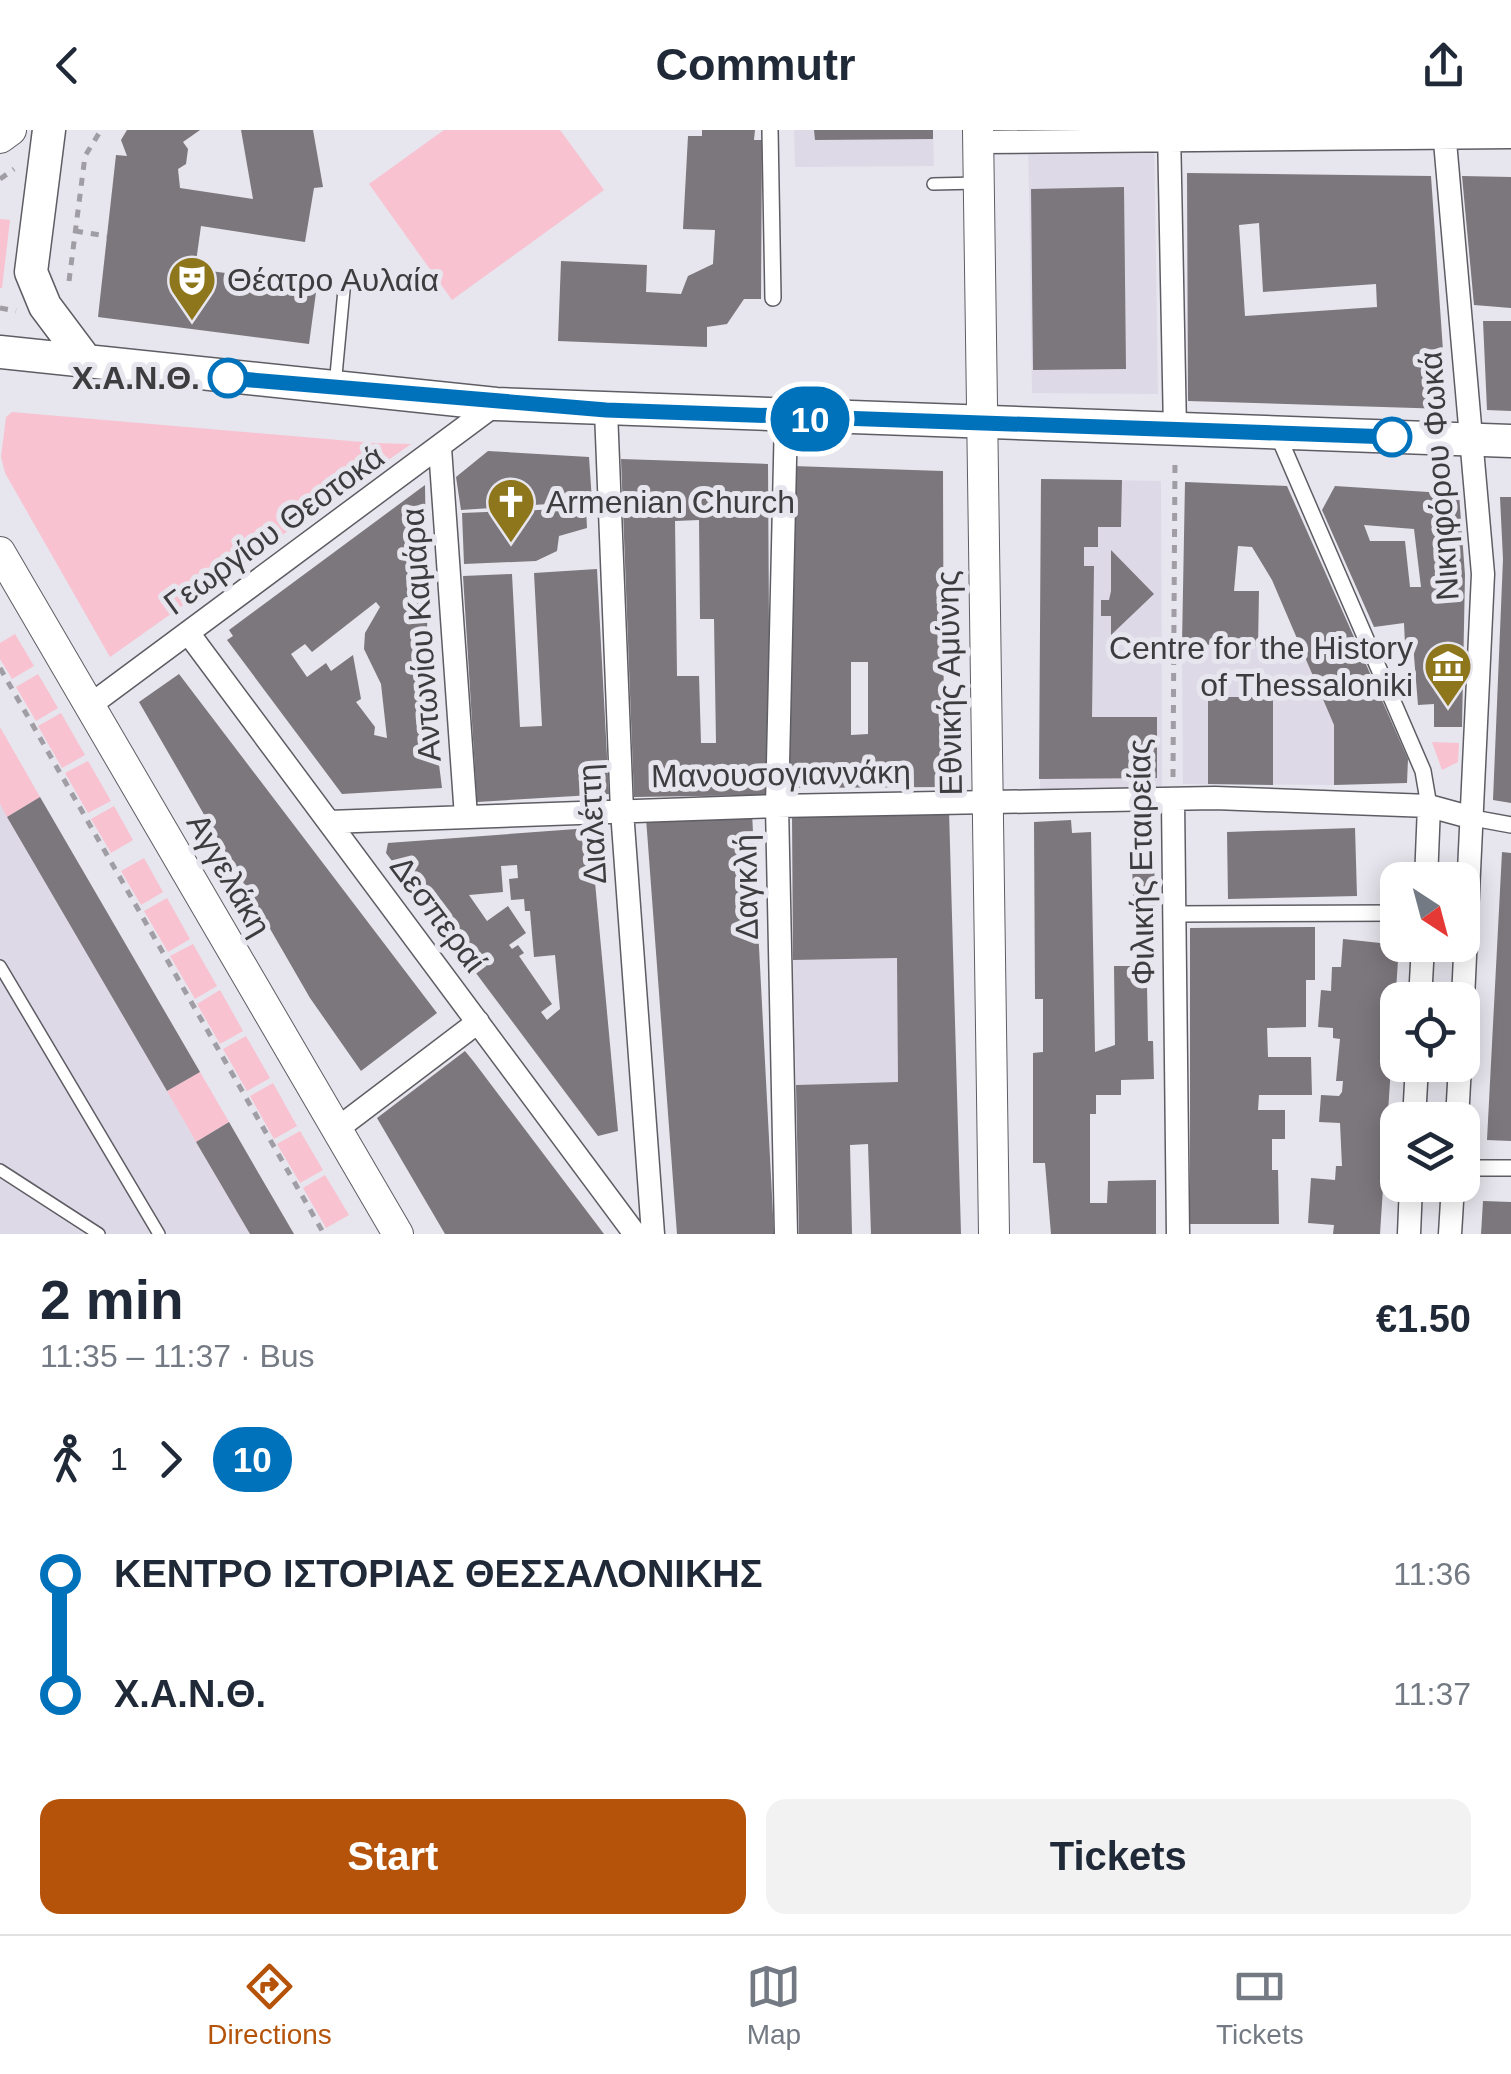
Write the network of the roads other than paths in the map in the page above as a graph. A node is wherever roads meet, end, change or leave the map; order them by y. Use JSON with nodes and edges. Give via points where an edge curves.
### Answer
{"nodes":[{"id":1,"x":11,"y":130,"type":"edge"},
{"id":2,"x":50,"y":130,"type":"edge"},
{"id":3,"x":770,"y":130,"type":"edge"},
{"id":4,"x":1169,"y":134,"type":"edge"},
{"id":5,"x":1263,"y":134,"type":"edge"},
{"id":6,"x":1444,"y":134,"type":"edge"},
{"id":7,"x":978,"y":136,"type":"edge"},
{"id":8,"x":1511,"y":137,"type":"edge"},
{"id":9,"x":0,"y":138,"type":"edge"},
{"id":10,"x":934,"y":184,"type":"dead end"},
{"id":11,"x":978,"y":184,"type":"junction"},
{"id":12,"x":344,"y":290,"type":"dead end"},
{"id":13,"x":772,"y":298,"type":"dead end"},
{"id":14,"x":0,"y":352,"type":"edge"},
{"id":15,"x":87,"y":362,"type":"junction"},
{"id":16,"x":335,"y":390,"type":"junction"},
{"id":17,"x":496,"y":404,"type":"junction"},
{"id":18,"x":606,"y":410,"type":"junction"},
{"id":19,"x":786,"y":418,"type":"junction"},
{"id":20,"x":980,"y":422,"type":"junction"},
{"id":21,"x":1176,"y":430,"type":"junction"},
{"id":22,"x":1277,"y":433,"type":"junction"},
{"id":23,"x":1472,"y":440,"type":"junction"},
{"id":24,"x":1511,"y":441,"type":"edge"},
{"id":25,"x":440,"y":448,"type":"junction"},
{"id":26,"x":0,"y":552,"type":"edge"},
{"id":27,"x":189,"y":634,"type":"junction"},
{"id":28,"x":89,"y":706,"type":"junction"},
{"id":29,"x":1173,"y":800,"type":"junction"},
{"id":30,"x":986,"y":802,"type":"junction"},
{"id":31,"x":777,"y":806,"type":"junction"},
{"id":32,"x":1429,"y":806,"type":"junction"},
{"id":33,"x":622,"y":811,"type":"junction"},
{"id":34,"x":466,"y":817,"type":"junction"},
{"id":35,"x":1473,"y":818,"type":"junction"},
{"id":36,"x":329,"y":822,"type":"junction"},
{"id":37,"x":1511,"y":825,"type":"edge"},
{"id":38,"x":1427,"y":862,"type":"edge"},
{"id":39,"x":1176,"y":914,"type":"junction"},
{"id":40,"x":1380,"y":914,"type":"edge"},
{"id":41,"x":0,"y":966,"type":"edge"},
{"id":42,"x":1464,"y":982,"type":"edge"},
{"id":43,"x":478,"y":1022,"type":"junction"},
{"id":44,"x":337,"y":1129,"type":"junction"},
{"id":45,"x":1480,"y":1168,"type":"edge"},
{"id":46,"x":1511,"y":1168,"type":"edge"},
{"id":47,"x":0,"y":1170,"type":"edge"},
{"id":48,"x":1410,"y":1202,"type":"edge"},
{"id":49,"x":1452,"y":1202,"type":"edge"},
{"id":50,"x":100,"y":1234,"type":"edge"},
{"id":51,"x":159,"y":1234,"type":"edge"},
{"id":52,"x":398,"y":1234,"type":"edge"},
{"id":53,"x":635,"y":1234,"type":"edge"},
{"id":54,"x":653,"y":1234,"type":"edge"},
{"id":55,"x":786,"y":1234,"type":"edge"},
{"id":56,"x":994,"y":1234,"type":"edge"},
{"id":57,"x":1178,"y":1234,"type":"edge"},
{"id":58,"x":1409,"y":1234,"type":"edge"},
{"id":59,"x":1450,"y":1234,"type":"edge"}],
"edges":[{"from":1,"to":9,"type":"main road"},
{"from":2,"to":15,"type":"main road","via":[[30,272],[45,306]]},
{"from":3,"to":13,"type":"street"},
{"from":4,"to":5,"type":"street"},
{"from":4,"to":7,"type":"street"},
{"from":4,"to":21,"type":"street"},
{"from":5,"to":6,"type":"street"},
{"from":6,"to":8,"type":"street"},
{"from":6,"to":23,"type":"street","name":"Νικηφόρου Φωκά"},
{"from":7,"to":11,"type":"main road","name":"Εθνικής Αμύνης"},
{"from":10,"to":11,"type":"lane"},
{"from":11,"to":20,"type":"main road","name":"Εθνικής Αμύνης"},
{"from":12,"to":16,"type":"lane"},
{"from":14,"to":15,"type":"main road"},
{"from":15,"to":16,"type":"main road"},
{"from":16,"to":17,"type":"main road"},
{"from":17,"to":18,"type":"main road"},
{"from":17,"to":25,"type":"street","name":"Γεωργίου Θεοτοκά"},
{"from":18,"to":19,"type":"main road"},
{"from":18,"to":33,"type":"street","name":"Διαλέττη"},
{"from":19,"to":20,"type":"main road"},
{"from":19,"to":31,"type":"street","name":"Δαγκλή"},
{"from":20,"to":21,"type":"main road"},
{"from":20,"to":30,"type":"main road","name":"Εθνικής Αμύνης"},
{"from":21,"to":22,"type":"main road"},
{"from":22,"to":23,"type":"main road"},
{"from":22,"to":32,"type":"street","via":[[1423,771]]},
{"from":23,"to":24,"type":"main road"},
{"from":23,"to":35,"type":"street","name":"Νικηφόρου Φωκά","via":[[1483,574]]},
{"from":25,"to":27,"type":"street","name":"Γεωργίου Θεοτοκά"},
{"from":25,"to":34,"type":"street","name":"Αντωνίου Καμάρα"},
{"from":26,"to":28,"type":"main road","name":"Αγγελάκη"},
{"from":27,"to":28,"type":"street","name":"Γεωργίου Θεοτοκά"},
{"from":27,"to":36,"type":"street","name":"Δεσπεραί"},
{"from":28,"to":44,"type":"main road","name":"Αγγελάκη"},
{"from":29,"to":30,"type":"street","name":"Μανουσογιαννάκη"},
{"from":29,"to":32,"type":"street","name":"Μανουσογιαννάκη"},
{"from":29,"to":39,"type":"street","name":"Φιλικής Εταιρείας"},
{"from":30,"to":31,"type":"street","name":"Μανουσογιαννάκη"},
{"from":30,"to":56,"type":"main road","name":"Εθνικής Αμύνης"},
{"from":31,"to":33,"type":"street","name":"Μανουσογιαννάκη"},
{"from":31,"to":55,"type":"street","name":"Δαγκλή"},
{"from":32,"to":35,"type":"street","name":"Μανουσογιαννάκη"},
{"from":32,"to":38,"type":"street"},
{"from":33,"to":34,"type":"street","name":"Μανουσογιαννάκη"},
{"from":33,"to":54,"type":"street","name":"Διαλέττη"},
{"from":34,"to":36,"type":"street","name":"Μανουσογιαννάκη"},
{"from":35,"to":37,"type":"street"},
{"from":35,"to":42,"type":"street","name":"Νικηφόρου Φωκά"},
{"from":36,"to":43,"type":"street","name":"Δεσπεραί"},
{"from":39,"to":40,"type":"street"},
{"from":39,"to":57,"type":"street","name":"Φιλικής Εταιρείας"},
{"from":41,"to":51,"type":"lane"},
{"from":43,"to":44,"type":"street"},
{"from":43,"to":53,"type":"street","name":"Δεσπεραί"},
{"from":44,"to":52,"type":"main road","name":"Αγγελάκη"},
{"from":45,"to":46,"type":"street"},
{"from":47,"to":50,"type":"lane"},
{"from":48,"to":58,"type":"street"},
{"from":49,"to":59,"type":"street"}]}
